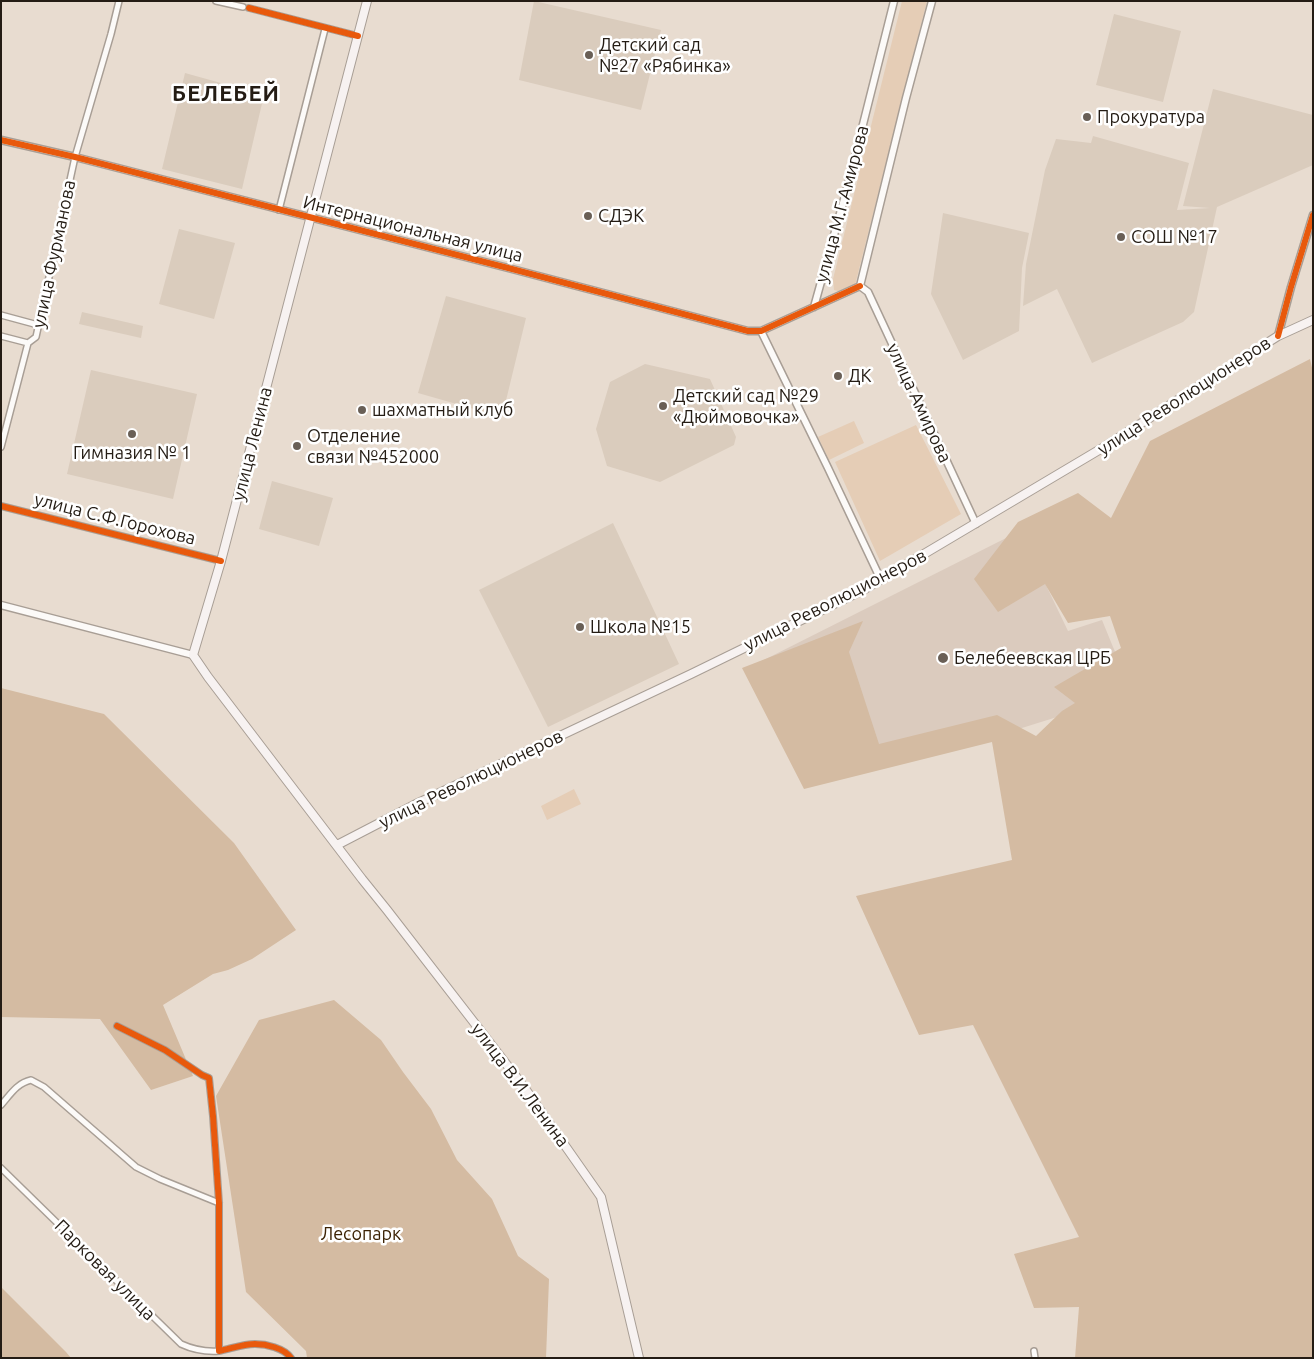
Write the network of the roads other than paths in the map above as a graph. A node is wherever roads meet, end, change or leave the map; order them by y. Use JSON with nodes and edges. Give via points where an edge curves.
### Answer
{"nodes":[{"id":1,"x":119,"y":1,"type":"edge"},
{"id":2,"x":216,"y":1,"type":"edge"},
{"id":3,"x":367,"y":1,"type":"edge"},
{"id":4,"x":894,"y":1,"type":"edge"},
{"id":5,"x":932,"y":1,"type":"edge"},
{"id":6,"x":243,"y":7,"type":"dead end"},
{"id":7,"x":249,"y":8,"type":"dead end"},
{"id":8,"x":325,"y":29,"type":"junction"},
{"id":9,"x":358,"y":36,"type":"junction"},
{"id":10,"x":1,"y":140,"type":"edge"},
{"id":11,"x":75,"y":157,"type":"junction"},
{"id":12,"x":279,"y":210,"type":"junction"},
{"id":13,"x":1313,"y":215,"type":"edge"},
{"id":14,"x":310,"y":218,"type":"junction"},
{"id":15,"x":860,"y":286,"type":"junction"},
{"id":16,"x":814,"y":307,"type":"junction"},
{"id":17,"x":1,"y":316,"type":"edge"},
{"id":18,"x":1313,"y":320,"type":"edge"},
{"id":19,"x":38,"y":325,"type":"junction"},
{"id":20,"x":761,"y":331,"type":"junction"},
{"id":21,"x":1,"y":336,"type":"edge"},
{"id":22,"x":1278,"y":336,"type":"junction"},
{"id":23,"x":28,"y":343,"type":"junction"},
{"id":24,"x":1,"y":447,"type":"edge"},
{"id":25,"x":1,"y":506,"type":"edge"},
{"id":26,"x":976,"y":524,"type":"junction"},
{"id":27,"x":221,"y":562,"type":"junction"},
{"id":28,"x":880,"y":580,"type":"junction"},
{"id":29,"x":1,"y":605,"type":"edge"},
{"id":30,"x":193,"y":654,"type":"junction"},
{"id":31,"x":337,"y":845,"type":"junction"},
{"id":32,"x":117,"y":1026,"type":"dead end"},
{"id":33,"x":1,"y":1106,"type":"edge"},
{"id":34,"x":1,"y":1168,"type":"edge"},
{"id":35,"x":219,"y":1202,"type":"junction"},
{"id":36,"x":219,"y":1351,"type":"junction"},
{"id":37,"x":1034,"y":1351,"type":"dead end"},
{"id":38,"x":207,"y":1355,"type":"edge"},
{"id":39,"x":291,"y":1358,"type":"edge"},
{"id":40,"x":640,"y":1358,"type":"edge"},
{"id":41,"x":1035,"y":1358,"type":"edge"}],
"edges":[{"from":1,"to":11,"type":"street","name":"улица Фурманова"},
{"from":2,"to":6,"type":"street"},
{"from":3,"to":9,"type":"main road","name":"улица Ленина"},
{"from":4,"to":16,"type":"street","name":"улица М.Г.Амирова"},
{"from":5,"to":15,"type":"street","name":"улица М.Г.Амирова"},
{"from":7,"to":8,"type":"street"},
{"from":8,"to":9,"type":"street"},
{"from":8,"to":12,"type":"street"},
{"from":9,"to":14,"type":"main road","name":"улица Ленина"},
{"from":10,"to":11,"type":"street","name":"Интернациональная улица"},
{"from":11,"to":12,"type":"street","name":"Интернациональная улица"},
{"from":11,"to":19,"type":"street","name":"улица Фурманова"},
{"from":12,"to":14,"type":"street","name":"Интернациональная улица"},
{"from":13,"to":22,"type":"street"},
{"from":14,"to":20,"type":"street","name":"Интернациональная улица","via":[[748,332]]},
{"from":14,"to":27,"type":"main road","name":"улица Ленина"},
{"from":15,"to":16,"type":"street","name":"улица М.Г.Амирова"},
{"from":15,"to":26,"type":"street","name":"улица Амирова","via":[[868,292]]},
{"from":16,"to":20,"type":"street","name":"Интернациональная улица"},
{"from":17,"to":19,"type":"street"},
{"from":18,"to":22,"type":"main road","name":"улица Революционеров"},
{"from":19,"to":23,"type":"street","name":"улица Фурманова","via":[[36,337]]},
{"from":20,"to":28,"type":"street"},
{"from":21,"to":23,"type":"street"},
{"from":22,"to":26,"type":"main road","name":"улица Революционеров"},
{"from":23,"to":24,"type":"street","name":"улица Фурманова"},
{"from":25,"to":27,"type":"street","name":"улица С.Ф.Горохова"},
{"from":26,"to":28,"type":"main road","name":"улица Революционеров"},
{"from":27,"to":30,"type":"main road","name":"улица Ленина"},
{"from":28,"to":31,"type":"main road","name":"улица Революционеров"},
{"from":29,"to":30,"type":"street"},
{"from":30,"to":31,"type":"main road"},
{"from":31,"to":40,"type":"main road","name":"улица В.И.Ленина","via":[[524,1087],[601,1197]]},
{"from":32,"to":35,"type":"street","via":[[165,1050],[209,1078]]},
{"from":33,"to":35,"type":"street","via":[[18,1086],[31,1080],[44,1087],[136,1167]]},
{"from":34,"to":38,"type":"street","name":"Парковая улица","via":[[181,1344]]},
{"from":35,"to":36,"type":"street"},
{"from":36,"to":38,"type":"street","name":"Парковая улица"},
{"from":36,"to":39,"type":"street","name":"Парковая улица","via":[[254,1344],[274,1347]]},
{"from":37,"to":41,"type":"street"}]}
